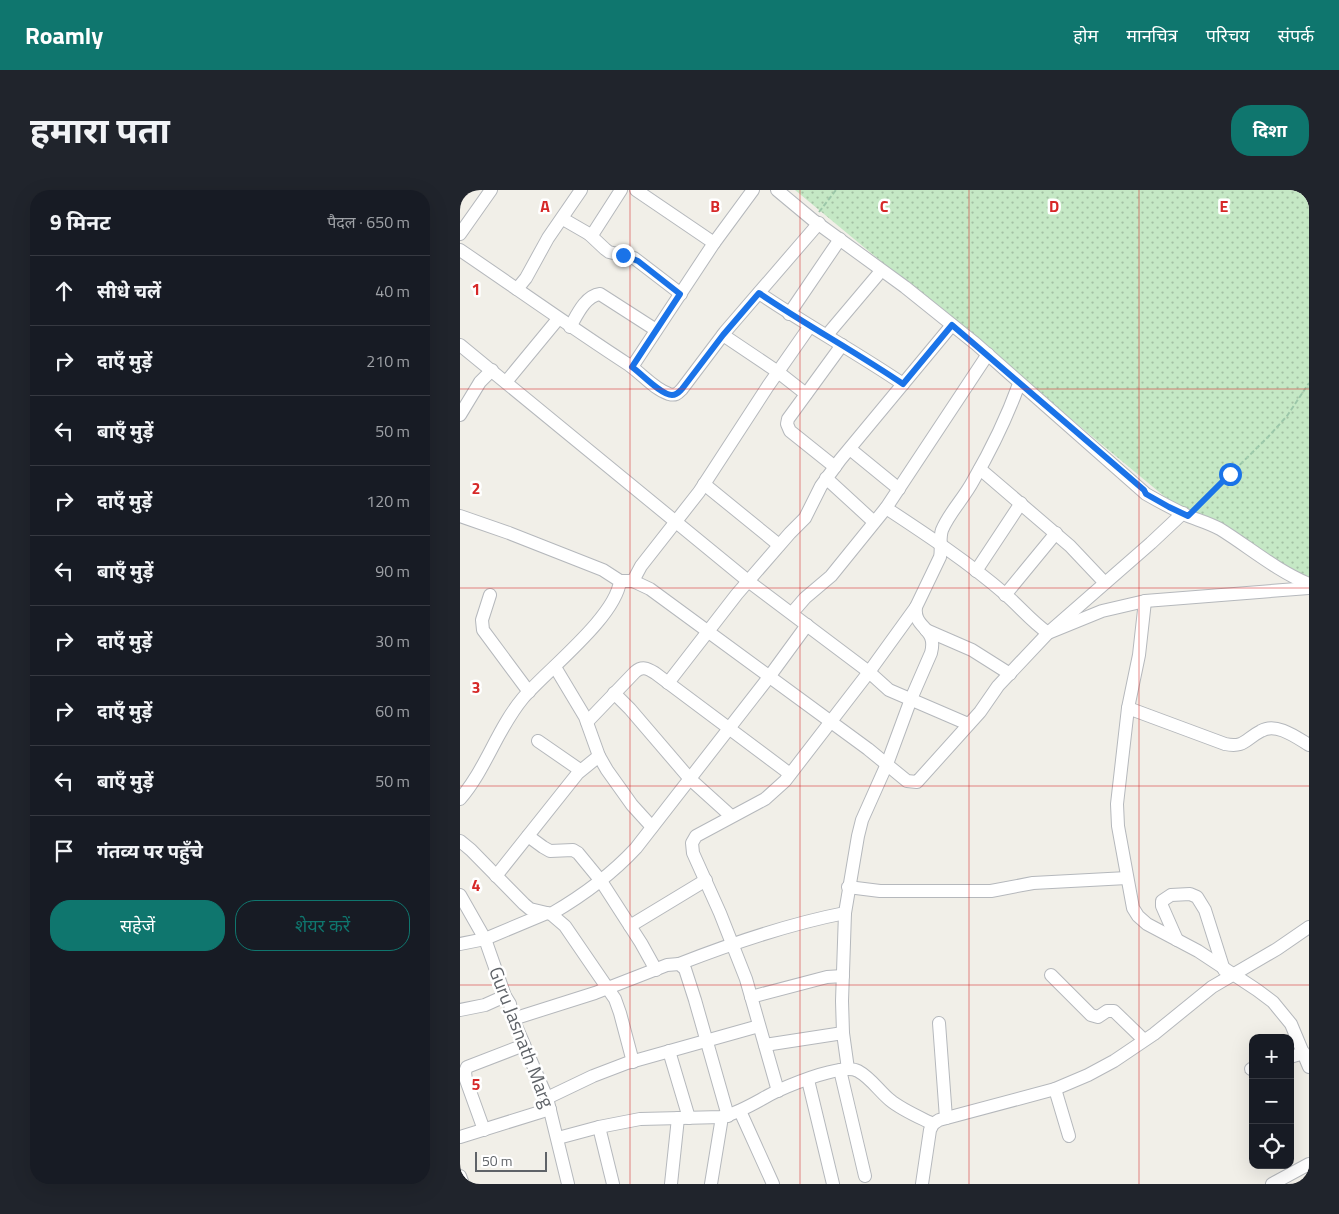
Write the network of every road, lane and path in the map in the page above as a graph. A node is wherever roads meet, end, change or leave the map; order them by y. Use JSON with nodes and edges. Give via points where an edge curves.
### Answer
{"nodes":[{"id":1,"x":491,"y":190,"type":"edge"},
{"id":2,"x":581,"y":190,"type":"edge"},
{"id":3,"x":621,"y":190,"type":"edge"},
{"id":4,"x":636,"y":190,"type":"edge"},
{"id":5,"x":753,"y":190,"type":"edge"},
{"id":6,"x":777,"y":190,"type":"edge"},
{"id":7,"x":836,"y":190,"type":"edge"},
{"id":8,"x":563,"y":218,"type":"junction"},
{"id":9,"x":816,"y":222,"type":"junction"},
{"id":10,"x":460,"y":234,"type":"edge"},
{"id":11,"x":589,"y":234,"type":"junction"},
{"id":12,"x":840,"y":239,"type":"junction"},
{"id":13,"x":714,"y":243,"type":"junction"},
{"id":14,"x":460,"y":250,"type":"edge"},
{"id":15,"x":881,"y":271,"type":"junction"},
{"id":16,"x":517,"y":289,"type":"junction"},
{"id":17,"x":759,"y":293,"type":"junction"},
{"id":18,"x":680,"y":294,"type":"junction"},
{"id":19,"x":789,"y":314,"type":"junction"},
{"id":20,"x":558,"y":318,"type":"junction"},
{"id":21,"x":952,"y":325,"type":"junction"},
{"id":22,"x":810,"y":326,"type":"junction"},
{"id":23,"x":570,"y":327,"type":"junction"},
{"id":24,"x":656,"y":330,"type":"junction"},
{"id":25,"x":723,"y":335,"type":"junction"},
{"id":26,"x":828,"y":336,"type":"junction"},
{"id":27,"x":460,"y":345,"type":"edge"},
{"id":28,"x":842,"y":345,"type":"junction"},
{"id":29,"x":988,"y":354,"type":"junction"},
{"id":30,"x":632,"y":367,"type":"junction"},
{"id":31,"x":492,"y":370,"type":"junction"},
{"id":32,"x":778,"y":372,"type":"junction"},
{"id":33,"x":506,"y":382,"type":"junction"},
{"id":34,"x":1309,"y":383,"type":"edge"},
{"id":35,"x":903,"y":384,"type":"junction"},
{"id":36,"x":1019,"y":384,"type":"junction"},
{"id":37,"x":806,"y":394,"type":"junction"},
{"id":38,"x":460,"y":415,"type":"edge"},
{"id":39,"x":850,"y":449,"type":"junction"},
{"id":40,"x":834,"y":467,"type":"junction"},
{"id":41,"x":980,"y":469,"type":"junction"},
{"id":42,"x":826,"y":478,"type":"junction"},
{"id":43,"x":704,"y":484,"type":"junction"},
{"id":44,"x":899,"y":489,"type":"junction"},
{"id":45,"x":1021,"y":503,"type":"junction"},
{"id":46,"x":886,"y":508,"type":"junction"},
{"id":47,"x":1185,"y":514,"type":"junction"},
{"id":48,"x":460,"y":516,"type":"edge"},
{"id":49,"x":676,"y":521,"type":"junction"},
{"id":50,"x":874,"y":522,"type":"junction"},
{"id":51,"x":1056,"y":533,"type":"junction"},
{"id":52,"x":941,"y":544,"type":"junction"},
{"id":53,"x":779,"y":545,"type":"junction"},
{"id":54,"x":976,"y":572,"type":"junction"},
{"id":55,"x":748,"y":580,"type":"junction"},
{"id":56,"x":626,"y":581,"type":"junction"},
{"id":57,"x":1105,"y":583,"type":"junction"},
{"id":58,"x":1309,"y":584,"type":"edge"},
{"id":59,"x":1309,"y":588,"type":"edge"},
{"id":60,"x":490,"y":595,"type":"dead end"},
{"id":61,"x":1005,"y":595,"type":"junction"},
{"id":62,"x":1145,"y":601,"type":"junction"},
{"id":63,"x":916,"y":607,"type":"junction"},
{"id":64,"x":792,"y":614,"type":"junction"},
{"id":65,"x":807,"y":625,"type":"junction"},
{"id":66,"x":926,"y":630,"type":"junction"},
{"id":67,"x":708,"y":632,"type":"junction"},
{"id":68,"x":1048,"y":633,"type":"junction"},
{"id":69,"x":555,"y":667,"type":"junction"},
{"id":70,"x":869,"y":672,"type":"junction"},
{"id":71,"x":1010,"y":674,"type":"junction"},
{"id":72,"x":769,"y":678,"type":"junction"},
{"id":73,"x":668,"y":683,"type":"junction"},
{"id":74,"x":529,"y":692,"type":"junction"},
{"id":75,"x":614,"y":693,"type":"junction"},
{"id":76,"x":911,"y":699,"type":"junction"},
{"id":77,"x":1128,"y":708,"type":"junction"},
{"id":78,"x":588,"y":722,"type":"junction"},
{"id":79,"x":830,"y":722,"type":"junction"},
{"id":80,"x":968,"y":724,"type":"junction"},
{"id":81,"x":728,"y":729,"type":"junction"},
{"id":82,"x":538,"y":741,"type":"dead end"},
{"id":83,"x":1309,"y":745,"type":"edge"},
{"id":84,"x":599,"y":756,"type":"junction"},
{"id":85,"x":887,"y":764,"type":"junction"},
{"id":86,"x":580,"y":770,"type":"junction"},
{"id":87,"x":790,"y":774,"type":"junction"},
{"id":88,"x":690,"y":779,"type":"junction"},
{"id":89,"x":460,"y":800,"type":"edge"},
{"id":90,"x":731,"y":816,"type":"junction"},
{"id":91,"x":652,"y":828,"type":"junction"},
{"id":92,"x":528,"y":836,"type":"junction"},
{"id":93,"x":460,"y":841,"type":"edge"},
{"id":94,"x":496,"y":876,"type":"junction"},
{"id":95,"x":1127,"y":878,"type":"junction"},
{"id":96,"x":706,"y":880,"type":"junction"},
{"id":97,"x":600,"y":881,"type":"junction"},
{"id":98,"x":848,"y":887,"type":"junction"},
{"id":99,"x":460,"y":895,"type":"edge"},
{"id":100,"x":549,"y":913,"type":"junction"},
{"id":101,"x":845,"y":913,"type":"junction"},
{"id":102,"x":630,"y":926,"type":"junction"},
{"id":103,"x":1309,"y":927,"type":"edge"},
{"id":104,"x":484,"y":939,"type":"junction"},
{"id":105,"x":1177,"y":940,"type":"junction"},
{"id":106,"x":460,"y":944,"type":"edge"},
{"id":107,"x":732,"y":945,"type":"junction"},
{"id":108,"x":679,"y":964,"type":"junction"},
{"id":109,"x":656,"y":970,"type":"junction"},
{"id":110,"x":1228,"y":972,"type":"junction"},
{"id":111,"x":1051,"y":975,"type":"dead end"},
{"id":112,"x":843,"y":976,"type":"junction"},
{"id":113,"x":607,"y":987,"type":"junction"},
{"id":114,"x":505,"y":996,"type":"junction"},
{"id":115,"x":751,"y":997,"type":"junction"},
{"id":116,"x":460,"y":1010,"type":"edge"},
{"id":117,"x":512,"y":1019,"type":"junction"},
{"id":118,"x":939,"y":1023,"type":"dead end"},
{"id":119,"x":759,"y":1026,"type":"junction"},
{"id":120,"x":843,"y":1033,"type":"junction"},
{"id":121,"x":706,"y":1040,"type":"junction"},
{"id":122,"x":1144,"y":1040,"type":"junction"},
{"id":123,"x":524,"y":1045,"type":"junction"},
{"id":124,"x":765,"y":1045,"type":"junction"},
{"id":125,"x":669,"y":1051,"type":"junction"},
{"id":126,"x":1304,"y":1052,"type":"junction"},
{"id":127,"x":1294,"y":1056,"type":"edge"},
{"id":128,"x":633,"y":1062,"type":"junction"},
{"id":129,"x":1309,"y":1067,"type":"edge"},
{"id":130,"x":844,"y":1070,"type":"junction"},
{"id":131,"x":808,"y":1080,"type":"junction"},
{"id":132,"x":1054,"y":1089,"type":"junction"},
{"id":133,"x":778,"y":1091,"type":"junction"},
{"id":134,"x":549,"y":1103,"type":"junction"},
{"id":135,"x":730,"y":1115,"type":"junction"},
{"id":136,"x":684,"y":1118,"type":"junction"},
{"id":137,"x":946,"y":1118,"type":"junction"},
{"id":138,"x":933,"y":1124,"type":"junction"},
{"id":139,"x":599,"y":1127,"type":"junction"},
{"id":140,"x":484,"y":1130,"type":"junction"},
{"id":141,"x":1069,"y":1136,"type":"dead end"},
{"id":142,"x":460,"y":1138,"type":"edge"},
{"id":143,"x":558,"y":1138,"type":"junction"},
{"id":144,"x":1309,"y":1164,"type":"edge"},
{"id":145,"x":460,"y":1176,"type":"edge"},
{"id":146,"x":865,"y":1176,"type":"dead end"},
{"id":147,"x":463,"y":1184,"type":"edge"},
{"id":148,"x":568,"y":1184,"type":"edge"},
{"id":149,"x":613,"y":1184,"type":"edge"},
{"id":150,"x":671,"y":1184,"type":"edge"},
{"id":151,"x":711,"y":1184,"type":"edge"},
{"id":152,"x":773,"y":1184,"type":"edge"},
{"id":153,"x":832,"y":1184,"type":"edge"},
{"id":154,"x":922,"y":1184,"type":"edge"},
{"id":155,"x":1272,"y":1184,"type":"edge"}],
"edges":[{"from":1,"to":10,"type":"street"},
{"from":2,"to":8,"type":"street"},
{"from":3,"to":11,"type":"street","via":[[597,228]]},
{"from":4,"to":13,"type":"street"},
{"from":5,"to":13,"type":"street"},
{"from":6,"to":9,"type":"street"},
{"from":7,"to":9,"type":"path"},
{"from":8,"to":11,"type":"street"},
{"from":8,"to":16,"type":"street"},
{"from":9,"to":12,"type":"street"},
{"from":9,"to":17,"type":"street"},
{"from":11,"to":18,"type":"street","via":[[609,252],[638,261]]},
{"from":12,"to":15,"type":"street"},
{"from":12,"to":19,"type":"street"},
{"from":13,"to":18,"type":"street"},
{"from":14,"to":16,"type":"street"},
{"from":15,"to":21,"type":"street"},
{"from":15,"to":26,"type":"street"},
{"from":16,"to":20,"type":"street"},
{"from":17,"to":19,"type":"street"},
{"from":17,"to":25,"type":"street"},
{"from":18,"to":24,"type":"street"},
{"from":19,"to":22,"type":"street"},
{"from":20,"to":23,"type":"street"},
{"from":20,"to":33,"type":"street"},
{"from":21,"to":29,"type":"street"},
{"from":21,"to":35,"type":"street"},
{"from":22,"to":26,"type":"street"},
{"from":22,"to":32,"type":"street"},
{"from":23,"to":24,"type":"street","via":[[589,299],[600,294]]},
{"from":23,"to":30,"type":"street"},
{"from":24,"to":30,"type":"street"},
{"from":25,"to":30,"type":"street","via":[[677,394],[662,390]]},
{"from":25,"to":32,"type":"street"},
{"from":26,"to":28,"type":"street"},
{"from":27,"to":31,"type":"street"},
{"from":28,"to":35,"type":"street"},
{"from":28,"to":37,"type":"street"},
{"from":29,"to":36,"type":"street"},
{"from":29,"to":44,"type":"street"},
{"from":31,"to":33,"type":"street"},
{"from":31,"to":38,"type":"street","via":[[480,382]]},
{"from":32,"to":37,"type":"street"},
{"from":32,"to":43,"type":"street"},
{"from":33,"to":49,"type":"street"},
{"from":34,"to":47,"type":"path","via":[[1268,437]]},
{"from":35,"to":39,"type":"street"},
{"from":36,"to":41,"type":"street"},
{"from":36,"to":47,"type":"street","via":[[1146,494]]},
{"from":37,"to":40,"type":"street","via":[[787,424],[790,431]]},
{"from":39,"to":40,"type":"street"},
{"from":39,"to":44,"type":"street"},
{"from":40,"to":42,"type":"street"},
{"from":41,"to":45,"type":"street"},
{"from":41,"to":52,"type":"street","via":[[946,523]]},
{"from":42,"to":50,"type":"street"},
{"from":42,"to":53,"type":"street","via":[[805,518]]},
{"from":43,"to":49,"type":"street"},
{"from":43,"to":53,"type":"street"},
{"from":44,"to":46,"type":"street"},
{"from":45,"to":51,"type":"street"},
{"from":45,"to":54,"type":"street"},
{"from":46,"to":50,"type":"street"},
{"from":46,"to":52,"type":"street"},
{"from":47,"to":57,"type":"street"},
{"from":47,"to":58,"type":"street","via":[[1220,529],[1291,576]]},
{"from":48,"to":56,"type":"street"},
{"from":49,"to":55,"type":"street"},
{"from":49,"to":56,"type":"street"},
{"from":50,"to":64,"type":"street","via":[[831,576]]},
{"from":51,"to":57,"type":"street"},
{"from":51,"to":61,"type":"street"},
{"from":52,"to":54,"type":"street"},
{"from":52,"to":63,"type":"street","via":[[940,557]]},
{"from":53,"to":55,"type":"street"},
{"from":54,"to":61,"type":"street"},
{"from":55,"to":64,"type":"street"},
{"from":55,"to":67,"type":"street"},
{"from":56,"to":67,"type":"street","via":[[640,583],[650,589]]},
{"from":56,"to":69,"type":"street","via":[[604,614]]},
{"from":57,"to":68,"type":"street"},
{"from":59,"to":62,"type":"street"},
{"from":60,"to":74,"type":"street","via":[[482,620],[483,630]]},
{"from":61,"to":68,"type":"street"},
{"from":62,"to":68,"type":"street","via":[[1102,610]]},
{"from":62,"to":77,"type":"street","via":[[1139,655]]},
{"from":63,"to":66,"type":"street","via":[[916,618]]},
{"from":63,"to":70,"type":"street"},
{"from":64,"to":65,"type":"street"},
{"from":65,"to":70,"type":"street"},
{"from":65,"to":72,"type":"street"},
{"from":66,"to":71,"type":"street","via":[[972,650]]},
{"from":66,"to":76,"type":"street","via":[[931,635],[933,646]]},
{"from":67,"to":72,"type":"street"},
{"from":67,"to":73,"type":"street"},
{"from":68,"to":71,"type":"street"},
{"from":69,"to":74,"type":"street"},
{"from":69,"to":78,"type":"street"},
{"from":70,"to":76,"type":"street","via":[[889,690]]},
{"from":70,"to":79,"type":"street"},
{"from":71,"to":80,"type":"street"},
{"from":72,"to":79,"type":"street"},
{"from":72,"to":81,"type":"street"},
{"from":73,"to":75,"type":"street","via":[[650,670],[639,668]]},
{"from":73,"to":81,"type":"street"},
{"from":74,"to":89,"type":"street","via":[[499,733],[480,772]]},
{"from":75,"to":78,"type":"street"},
{"from":75,"to":88,"type":"street"},
{"from":76,"to":80,"type":"street"},
{"from":76,"to":85,"type":"street"},
{"from":77,"to":83,"type":"street","via":[[1225,744],[1240,745],[1268,728],[1287,732]]},
{"from":77,"to":95,"type":"street","via":[[1116,804]]},
{"from":78,"to":84,"type":"street"},
{"from":79,"to":85,"type":"street"},
{"from":79,"to":87,"type":"street"},
{"from":80,"to":85,"type":"street","via":[[917,782],[906,780]]},
{"from":81,"to":87,"type":"street"},
{"from":81,"to":88,"type":"street"},
{"from":82,"to":86,"type":"street"},
{"from":84,"to":86,"type":"street"},
{"from":84,"to":91,"type":"street","via":[[621,791]]},
{"from":85,"to":98,"type":"street","via":[[862,820]]},
{"from":86,"to":92,"type":"street"},
{"from":87,"to":90,"type":"street","via":[[765,799]]},
{"from":88,"to":90,"type":"street"},
{"from":88,"to":91,"type":"street"},
{"from":90,"to":96,"type":"street","via":[[696,836],[692,843],[693,853]]},
{"from":91,"to":97,"type":"street","via":[[630,855]]},
{"from":92,"to":94,"type":"street"},
{"from":92,"to":97,"type":"street","via":[[550,850],[578,853]]},
{"from":93,"to":94,"type":"street"},
{"from":94,"to":100,"type":"street","via":[[530,909]]},
{"from":95,"to":98,"type":"street","via":[[1039,883],[992,891],[880,891]]},
{"from":95,"to":105,"type":"street","via":[[1133,908],[1138,916]]},
{"from":96,"to":102,"type":"street"},
{"from":96,"to":107,"type":"street"},
{"from":97,"to":100,"type":"street","via":[[578,898]]},
{"from":97,"to":102,"type":"street"},
{"from":98,"to":101,"type":"street"},
{"from":99,"to":104,"type":"street","name":"Guru Jasnath Marg"},
{"from":100,"to":104,"type":"street"},
{"from":100,"to":113,"type":"street","via":[[565,926]]},
{"from":101,"to":107,"type":"street"},
{"from":101,"to":112,"type":"street"},
{"from":102,"to":109,"type":"street"},
{"from":103,"to":110,"type":"street","via":[[1277,949]]},
{"from":104,"to":106,"type":"street"},
{"from":104,"to":114,"type":"street","name":"Guru Jasnath Marg"},
{"from":105,"to":110,"type":"street"},
{"from":105,"to":110,"type":"street","via":[[1162,901],[1171,895],[1198,897]]},
{"from":107,"to":108,"type":"street"},
{"from":107,"to":115,"type":"street"},
{"from":108,"to":109,"type":"street"},
{"from":108,"to":121,"type":"street","via":[[685,969]]},
{"from":109,"to":113,"type":"street"},
{"from":110,"to":122,"type":"street"},
{"from":110,"to":126,"type":"street","via":[[1279,1008],[1291,1024]]},
{"from":111,"to":122,"type":"street","via":[[1091,1015],[1098,1017],[1114,1011]]},
{"from":112,"to":115,"type":"street","via":[[827,977]]},
{"from":112,"to":120,"type":"street"},
{"from":113,"to":117,"type":"street"},
{"from":113,"to":128,"type":"street","via":[[620,1013]]},
{"from":114,"to":116,"type":"street","via":[[485,1005]]},
{"from":114,"to":117,"type":"street","name":"Guru Jasnath Marg"},
{"from":115,"to":119,"type":"street"},
{"from":117,"to":123,"type":"street","name":"Guru Jasnath Marg"},
{"from":118,"to":137,"type":"street"},
{"from":119,"to":121,"type":"street"},
{"from":119,"to":124,"type":"street"},
{"from":120,"to":124,"type":"street"},
{"from":120,"to":130,"type":"street"},
{"from":121,"to":125,"type":"street"},
{"from":121,"to":135,"type":"street"},
{"from":122,"to":132,"type":"street","via":[[1096,1070]]},
{"from":123,"to":134,"type":"street","name":"Guru Jasnath Marg"},
{"from":123,"to":140,"type":"street","via":[[467,1067],[466,1080]]},
{"from":124,"to":133,"type":"street"},
{"from":125,"to":128,"type":"street"},
{"from":125,"to":136,"type":"street"},
{"from":126,"to":127,"type":"street"},
{"from":126,"to":129,"type":"street"},
{"from":128,"to":134,"type":"street","via":[[604,1072]]},
{"from":130,"to":131,"type":"street"},
{"from":130,"to":138,"type":"street","via":[[856,1070],[865,1075],[890,1100]]},
{"from":130,"to":146,"type":"street"},
{"from":131,"to":133,"type":"street"},
{"from":131,"to":153,"type":"street"},
{"from":132,"to":137,"type":"street"},
{"from":132,"to":141,"type":"street"},
{"from":133,"to":135,"type":"street"},
{"from":134,"to":140,"type":"street"},
{"from":134,"to":143,"type":"street","name":"Guru Jasnath Marg"},
{"from":135,"to":136,"type":"street"},
{"from":135,"to":151,"type":"street"},
{"from":135,"to":152,"type":"street"},
{"from":136,"to":139,"type":"street","via":[[640,1119]]},
{"from":136,"to":150,"type":"street"},
{"from":137,"to":138,"type":"street"},
{"from":138,"to":154,"type":"street"},
{"from":139,"to":143,"type":"street"},
{"from":139,"to":149,"type":"street"},
{"from":140,"to":142,"type":"street"},
{"from":143,"to":148,"type":"street","name":"Guru Jasnath Marg"},
{"from":144,"to":155,"type":"street"},
{"from":145,"to":147,"type":"street"}]}
